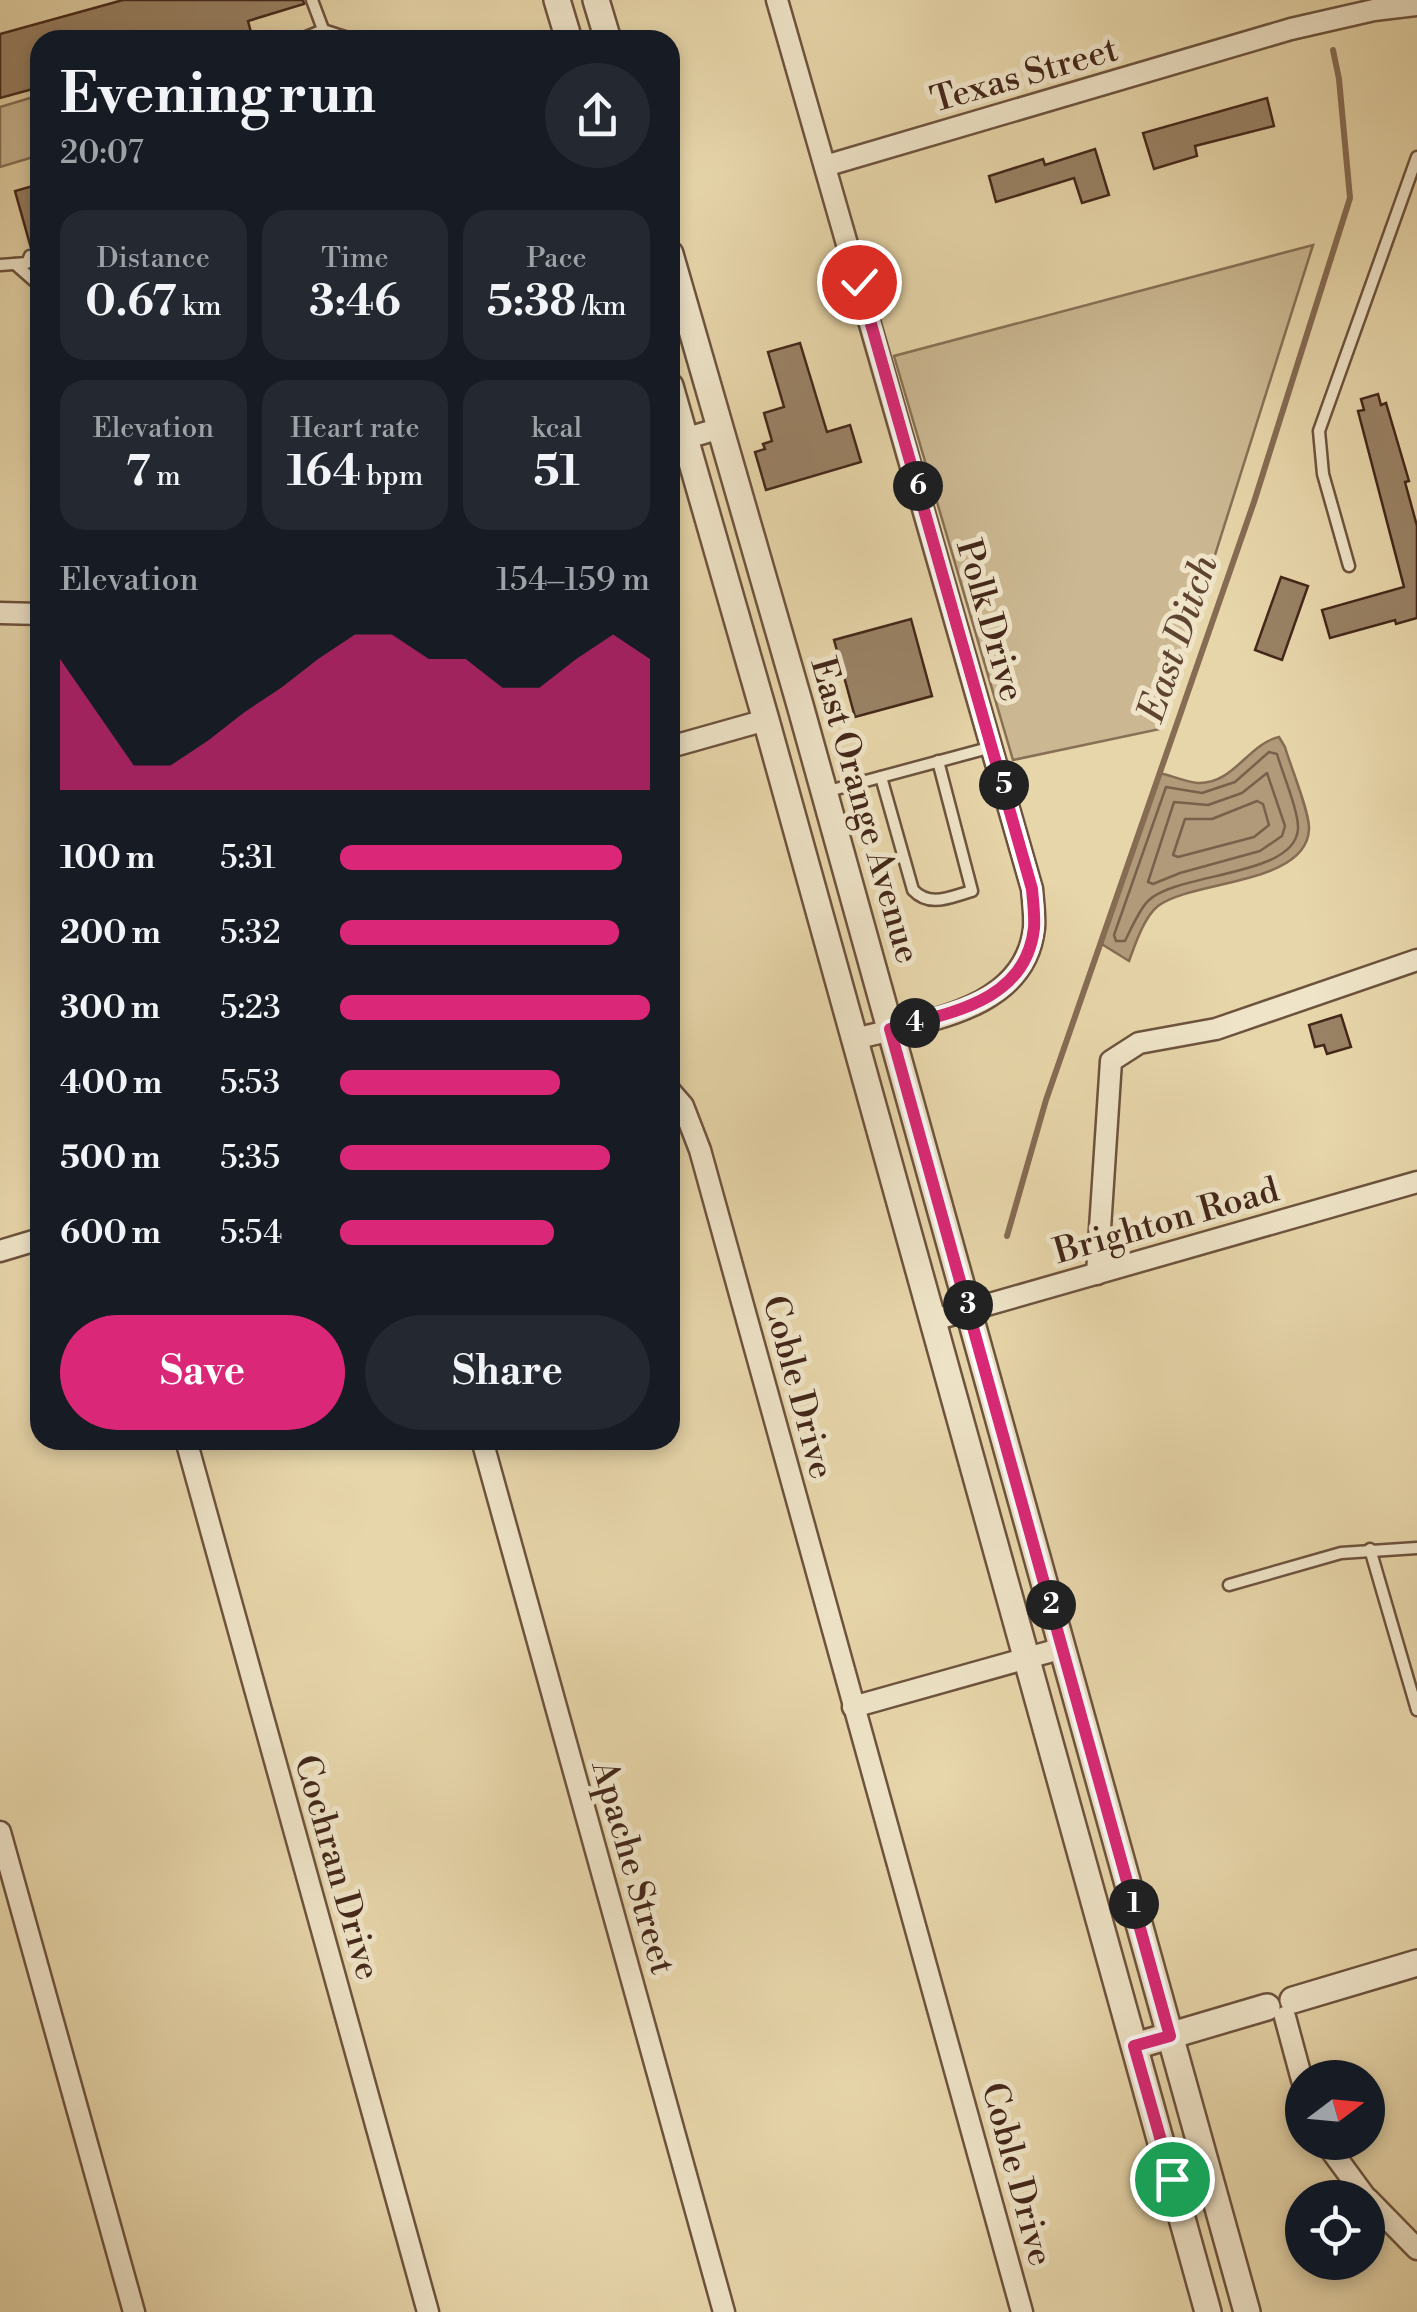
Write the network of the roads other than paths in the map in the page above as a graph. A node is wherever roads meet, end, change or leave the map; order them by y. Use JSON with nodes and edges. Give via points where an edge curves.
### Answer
{"nodes":[{"id":1,"x":312,"y":0,"type":"edge"},
{"id":2,"x":558,"y":0,"type":"edge"},
{"id":3,"x":596,"y":0,"type":"edge"},
{"id":4,"x":777,"y":0,"type":"edge"},
{"id":5,"x":1417,"y":5,"type":"edge"},
{"id":6,"x":323,"y":30,"type":"edge"},
{"id":7,"x":566,"y":30,"type":"edge"},
{"id":8,"x":605,"y":30,"type":"edge"},
{"id":9,"x":1417,"y":156,"type":"edge"},
{"id":10,"x":825,"y":166,"type":"junction"},
{"id":11,"x":30,"y":256,"type":"dead end"},
{"id":12,"x":15,"y":264,"type":"junction"},
{"id":13,"x":0,"y":265,"type":"edge"},
{"id":14,"x":30,"y":277,"type":"edge"},
{"id":15,"x":680,"y":288,"type":"edge"},
{"id":16,"x":721,"y":428,"type":"junction"},
{"id":17,"x":680,"y":440,"type":"edge"},
{"id":18,"x":680,"y":447,"type":"edge"},
{"id":19,"x":1349,"y":566,"type":"dead end"},
{"id":20,"x":0,"y":613,"type":"edge"},
{"id":21,"x":30,"y":614,"type":"edge"},
{"id":22,"x":766,"y":720,"type":"junction"},
{"id":23,"x":680,"y":745,"type":"edge"},
{"id":24,"x":994,"y":747,"type":"junction"},
{"id":25,"x":938,"y":762,"type":"junction"},
{"id":26,"x":881,"y":777,"type":"junction"},
{"id":27,"x":824,"y":792,"type":"junction"},
{"id":28,"x":1417,"y":960,"type":"edge"},
{"id":29,"x":890,"y":1029,"type":"junction"},
{"id":30,"x":855,"y":1039,"type":"junction"},
{"id":31,"x":680,"y":1103,"type":"edge"},
{"id":32,"x":1417,"y":1182,"type":"edge"},
{"id":33,"x":30,"y":1242,"type":"edge"},
{"id":34,"x":0,"y":1251,"type":"edge"},
{"id":35,"x":1098,"y":1274,"type":"junction"},
{"id":36,"x":969,"y":1310,"type":"junction"},
{"id":37,"x":934,"y":1320,"type":"junction"},
{"id":38,"x":189,"y":1450,"type":"edge"},
{"id":39,"x":485,"y":1450,"type":"edge"},
{"id":40,"x":1417,"y":1548,"type":"edge"},
{"id":41,"x":1370,"y":1549,"type":"junction"},
{"id":42,"x":1228,"y":1585,"type":"dead end"},
{"id":43,"x":1063,"y":1648,"type":"junction"},
{"id":44,"x":1027,"y":1658,"type":"junction"},
{"id":45,"x":853,"y":1706,"type":"junction"},
{"id":46,"x":1417,"y":1710,"type":"edge"},
{"id":47,"x":0,"y":1832,"type":"edge"},
{"id":48,"x":1417,"y":1963,"type":"edge"},
{"id":49,"x":1282,"y":2008,"type":"junction"},
{"id":50,"x":1170,"y":2036,"type":"junction"},
{"id":51,"x":1134,"y":2046,"type":"junction"},
{"id":52,"x":1296,"y":2060,"type":"edge"},
{"id":53,"x":1336,"y":2160,"type":"edge"},
{"id":54,"x":1352,"y":2180,"type":"edge"},
{"id":55,"x":1385,"y":2217,"type":"edge"},
{"id":56,"x":1417,"y":2250,"type":"edge"},
{"id":57,"x":134,"y":2312,"type":"edge"},
{"id":58,"x":428,"y":2312,"type":"edge"},
{"id":59,"x":724,"y":2312,"type":"edge"},
{"id":60,"x":1022,"y":2312,"type":"edge"},
{"id":61,"x":1208,"y":2312,"type":"edge"},
{"id":62,"x":1247,"y":2312,"type":"edge"}],
"edges":[{"from":1,"to":6,"type":"lane"},
{"from":2,"to":7,"type":"street"},
{"from":3,"to":8,"type":"street"},
{"from":4,"to":10,"type":"street","name":"Polk Drive"},
{"from":5,"to":10,"type":"street","name":"Texas Street","via":[[1291,29]]},
{"from":9,"to":19,"type":"lane","via":[[1318,431]]},
{"from":10,"to":24,"type":"street","name":"Polk Drive"},
{"from":11,"to":12,"type":"lane"},
{"from":12,"to":13,"type":"lane"},
{"from":12,"to":14,"type":"lane"},
{"from":15,"to":16,"type":"street","name":"East Orange Avenue"},
{"from":16,"to":17,"type":"street"},
{"from":16,"to":27,"type":"street","name":"East Orange Avenue"},
{"from":18,"to":22,"type":"street","name":"East Orange Avenue"},
{"from":20,"to":21,"type":"street"},
{"from":22,"to":23,"type":"street"},
{"from":22,"to":30,"type":"street","name":"East Orange Avenue"},
{"from":24,"to":25,"type":"lane"},
{"from":24,"to":29,"type":"street","name":"Polk Drive","via":[[1032,889],[1028,952],[1003,989],[983,1002]]},
{"from":25,"to":26,"type":"lane"},
{"from":25,"to":26,"type":"lane","via":[[972,891],[933,902],[912,890]]},
{"from":26,"to":27,"type":"lane"},
{"from":27,"to":29,"type":"street","name":"East Orange Avenue"},
{"from":28,"to":35,"type":"street","via":[[1216,1029],[1139,1043],[1111,1060]]},
{"from":29,"to":30,"type":"street","name":"Polk Drive"},
{"from":29,"to":36,"type":"street","name":"East Orange Avenue"},
{"from":30,"to":37,"type":"street","name":"East Orange Avenue"},
{"from":31,"to":45,"type":"street","name":"Coble Drive","via":[[700,1150]]},
{"from":32,"to":35,"type":"street","name":"Brighton Road"},
{"from":33,"to":34,"type":"street"},
{"from":35,"to":36,"type":"street","name":"Brighton Road"},
{"from":36,"to":37,"type":"street","name":"Brighton Road"},
{"from":36,"to":43,"type":"street","name":"East Orange Avenue"},
{"from":37,"to":44,"type":"street","name":"East Orange Avenue"},
{"from":38,"to":58,"type":"street","name":"Cochran Drive"},
{"from":39,"to":59,"type":"street","name":"Apache Street"},
{"from":40,"to":41,"type":"lane"},
{"from":41,"to":42,"type":"lane"},
{"from":41,"to":46,"type":"lane"},
{"from":43,"to":44,"type":"street"},
{"from":43,"to":50,"type":"street","name":"East Orange Avenue"},
{"from":44,"to":45,"type":"street"},
{"from":44,"to":51,"type":"street","name":"East Orange Avenue"},
{"from":45,"to":60,"type":"street","name":"Coble Drive"},
{"from":47,"to":57,"type":"street"},
{"from":48,"to":49,"type":"street"},
{"from":49,"to":50,"type":"street"},
{"from":49,"to":52,"type":"street"},
{"from":50,"to":51,"type":"street"},
{"from":50,"to":62,"type":"street","name":"East Orange Avenue"},
{"from":51,"to":61,"type":"street","name":"East Orange Avenue"},
{"from":53,"to":54,"type":"street"},
{"from":55,"to":56,"type":"street"}]}
